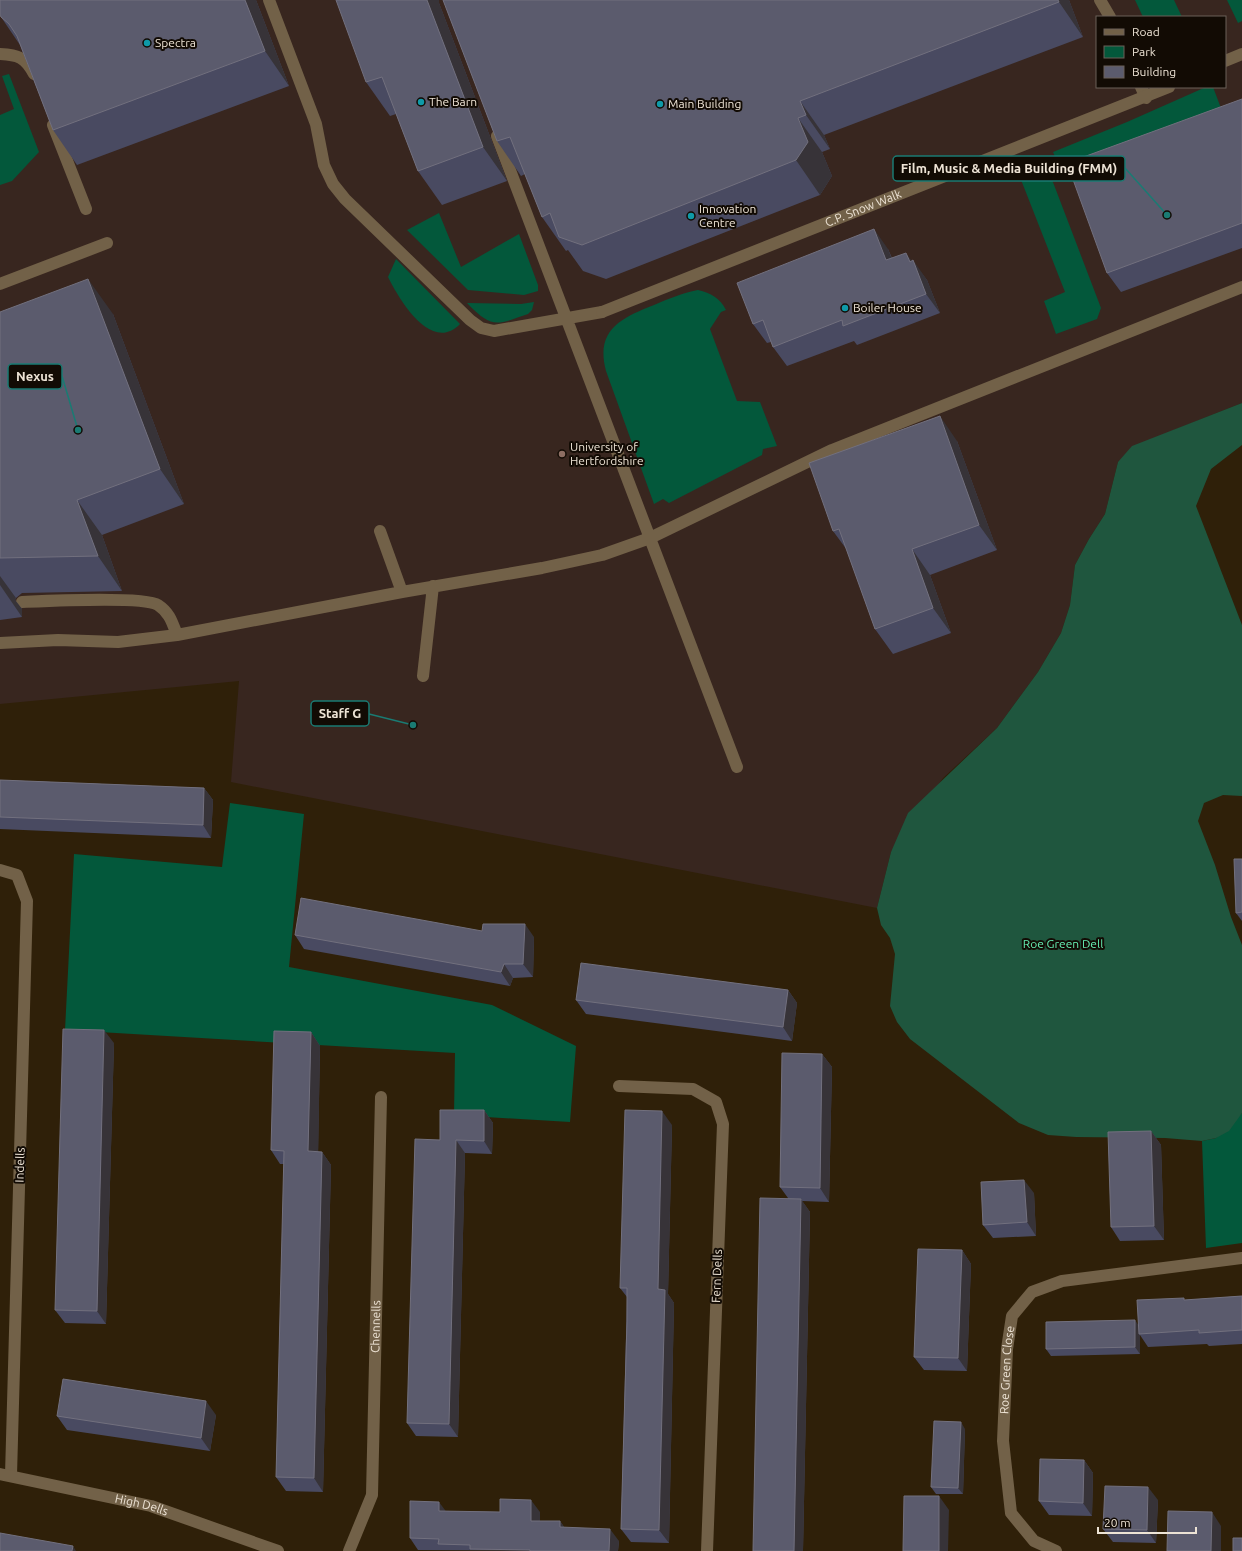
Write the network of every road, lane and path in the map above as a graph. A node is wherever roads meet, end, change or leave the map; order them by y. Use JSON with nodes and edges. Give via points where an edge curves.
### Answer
{"nodes":[{"id":1,"x":269,"y":0,"type":"edge"},
{"id":2,"x":1100,"y":0,"type":"edge"},
{"id":3,"x":1109,"y":16,"type":"edge"},
{"id":4,"x":0,"y":54,"type":"edge"},
{"id":5,"x":1242,"y":54,"type":"edge"},
{"id":6,"x":1226,"y":61,"type":"edge"},
{"id":7,"x":39,"y":88,"type":"edge"},
{"id":8,"x":1164,"y":88,"type":"edge"},
{"id":9,"x":1143,"y":92,"type":"edge"},
{"id":10,"x":50,"y":117,"type":"edge"},
{"id":11,"x":494,"y":126,"type":"edge"},
{"id":12,"x":86,"y":208,"type":"dead end"},
{"id":13,"x":107,"y":243,"type":"dead end"},
{"id":14,"x":0,"y":284,"type":"edge"},
{"id":15,"x":1242,"y":287,"type":"edge"},
{"id":16,"x":566,"y":318,"type":"junction"},
{"id":17,"x":380,"y":531,"type":"dead end"},
{"id":18,"x":650,"y":538,"type":"junction"},
{"id":19,"x":433,"y":586,"type":"junction"},
{"id":20,"x":402,"y":592,"type":"junction"},
{"id":21,"x":22,"y":602,"type":"dead end"},
{"id":22,"x":177,"y":635,"type":"junction"},
{"id":23,"x":0,"y":643,"type":"edge"},
{"id":24,"x":423,"y":676,"type":"dead end"},
{"id":25,"x":737,"y":767,"type":"dead end"},
{"id":26,"x":0,"y":870,"type":"edge"},
{"id":27,"x":619,"y":1086,"type":"dead end"},
{"id":28,"x":381,"y":1097,"type":"dead end"},
{"id":29,"x":1242,"y":1258,"type":"edge"},
{"id":30,"x":6,"y":1475,"type":"edge"},
{"id":31,"x":278,"y":1551,"type":"edge"},
{"id":32,"x":349,"y":1551,"type":"edge"},
{"id":33,"x":708,"y":1551,"type":"edge"},
{"id":34,"x":1056,"y":1551,"type":"edge"}],
"edges":[{"from":1,"to":16,"type":"street","name":"C.P. Snow Walk","via":[[316,124],[324,165],[333,184],[345,199],[481,328],[494,331]]},
{"from":2,"to":3,"type":"street"},
{"from":4,"to":7,"type":"street","via":[[13,55],[27,61]]},
{"from":5,"to":6,"type":"street"},
{"from":8,"to":9,"type":"street","name":"C.P. Snow Walk"},
{"from":9,"to":16,"type":"street","name":"C.P. Snow Walk","via":[[602,312]]},
{"from":10,"to":12,"type":"street"},
{"from":11,"to":16,"type":"street"},
{"from":13,"to":14,"type":"street"},
{"from":15,"to":18,"type":"street","via":[[832,450]]},
{"from":16,"to":18,"type":"street"},
{"from":17,"to":20,"type":"street"},
{"from":18,"to":19,"type":"street","via":[[602,555]]},
{"from":18,"to":25,"type":"street"},
{"from":19,"to":20,"type":"street"},
{"from":19,"to":24,"type":"street"},
{"from":20,"to":22,"type":"street"},
{"from":21,"to":22,"type":"street","via":[[136,601],[156,604],[169,614]]},
{"from":22,"to":23,"type":"street","via":[[118,642],[58,640]]},
{"from":26,"to":30,"type":"street","name":"Indells","via":[[17,875],[27,901]]},
{"from":27,"to":33,"type":"street","name":"Fern Dells","via":[[693,1089],[716,1102],[723,1124]]},
{"from":28,"to":32,"type":"street","name":"Chennells","via":[[372,1495]]},
{"from":29,"to":34,"type":"street","name":"Roe Green Close","via":[[1062,1281],[1032,1292],[1012,1316],[1007,1350],[1003,1441],[1011,1513],[1034,1541]]},
{"from":30,"to":31,"type":"street","name":"High Dells","via":[[151,1506]]}]}
